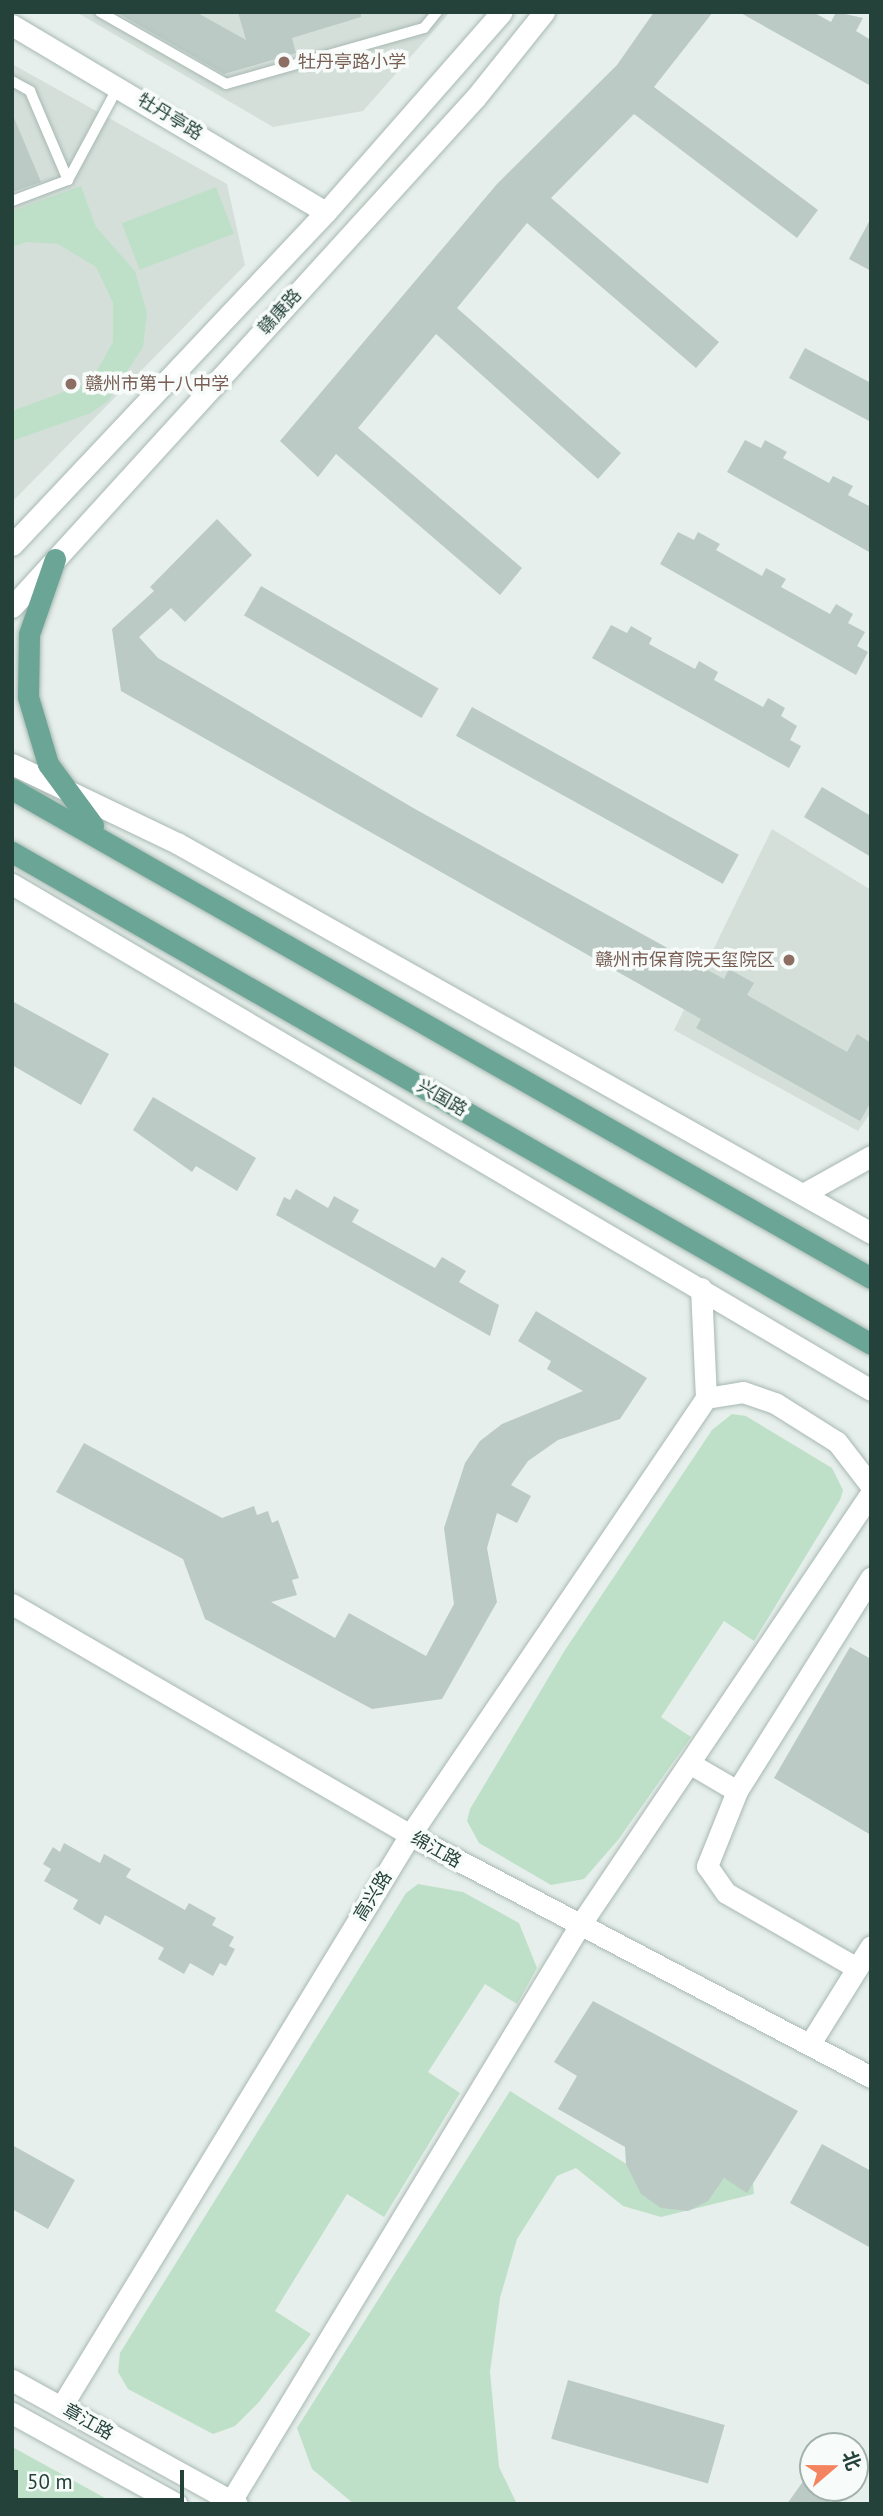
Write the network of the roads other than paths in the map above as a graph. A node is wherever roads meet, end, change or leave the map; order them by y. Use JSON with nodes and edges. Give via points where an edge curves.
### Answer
{"nodes":[{"id":1,"x":100,"y":12,"type":"edge"},
{"id":2,"x":437,"y":12,"type":"edge"},
{"id":3,"x":502,"y":12,"type":"edge"},
{"id":4,"x":544,"y":12,"type":"edge"},
{"id":5,"x":12,"y":25,"type":"edge"},
{"id":6,"x":12,"y":81,"type":"edge"},
{"id":7,"x":118,"y":86,"type":"junction"},
{"id":8,"x":68,"y":180,"type":"junction"},
{"id":9,"x":12,"y":201,"type":"edge"},
{"id":10,"x":326,"y":212,"type":"junction"},
{"id":11,"x":12,"y":545,"type":"edge"},
{"id":12,"x":55,"y":559,"type":"junction"},
{"id":13,"x":12,"y":607,"type":"edge"},
{"id":14,"x":12,"y":764,"type":"edge"},
{"id":15,"x":12,"y":789,"type":"edge"},
{"id":16,"x":63,"y":789,"type":"junction"},
{"id":17,"x":113,"y":843,"type":"junction"},
{"id":18,"x":15,"y":854,"type":"edge"},
{"id":19,"x":12,"y":884,"type":"edge"},
{"id":20,"x":871,"y":1156,"type":"edge"},
{"id":21,"x":803,"y":1194,"type":"junction"},
{"id":22,"x":871,"y":1233,"type":"edge"},
{"id":23,"x":871,"y":1278,"type":"edge"},
{"id":24,"x":701,"y":1288,"type":"junction"},
{"id":25,"x":871,"y":1344,"type":"edge"},
{"id":26,"x":871,"y":1390,"type":"edge"},
{"id":27,"x":706,"y":1398,"type":"junction"},
{"id":28,"x":871,"y":1486,"type":"edge"},
{"id":29,"x":871,"y":1493,"type":"edge"},
{"id":30,"x":871,"y":1577,"type":"edge"},
{"id":31,"x":12,"y":1604,"type":"edge"},
{"id":32,"x":691,"y":1764,"type":"junction"},
{"id":33,"x":737,"y":1791,"type":"junction"},
{"id":34,"x":410,"y":1835,"type":"junction"},
{"id":35,"x":578,"y":1927,"type":"junction"},
{"id":36,"x":871,"y":1946,"type":"edge"},
{"id":37,"x":857,"y":1968,"type":"junction"},
{"id":38,"x":811,"y":2042,"type":"junction"},
{"id":39,"x":871,"y":2077,"type":"edge"},
{"id":40,"x":12,"y":2380,"type":"edge"},
{"id":41,"x":61,"y":2407,"type":"junction"},
{"id":42,"x":12,"y":2413,"type":"edge"},
{"id":43,"x":234,"y":2502,"type":"edge"},
{"id":44,"x":177,"y":2504,"type":"edge"}],
"edges":[{"from":1,"to":2,"type":"lane","via":[[226,84],[424,29]]},
{"from":3,"to":10,"type":"street","name":"赣康路"},
{"from":4,"to":12,"type":"street","name":"赣康路","via":[[476,97]]},
{"from":5,"to":7,"type":"street","name":"牡丹亭路"},
{"from":6,"to":8,"type":"lane","via":[[30,92]]},
{"from":7,"to":8,"type":"lane"},
{"from":7,"to":10,"type":"street","name":"牡丹亭路"},
{"from":8,"to":9,"type":"lane"},
{"from":10,"to":11,"type":"street","name":"赣康路"},
{"from":12,"to":13,"type":"street","name":"赣康路"},
{"from":12,"to":16,"type":"main road","via":[[34,608],[27,674],[38,740]]},
{"from":14,"to":16,"type":"street"},
{"from":15,"to":17,"type":"main road"},
{"from":16,"to":17,"type":"main road"},
{"from":16,"to":21,"type":"street","via":[[177,843]]},
{"from":17,"to":23,"type":"main road"},
{"from":18,"to":25,"type":"main road","name":"兴国路"},
{"from":19,"to":24,"type":"street"},
{"from":20,"to":21,"type":"street"},
{"from":21,"to":22,"type":"street"},
{"from":24,"to":26,"type":"street"},
{"from":24,"to":27,"type":"street"},
{"from":27,"to":28,"type":"street","via":[[743,1392],[775,1403],[837,1442]]},
{"from":27,"to":34,"type":"street","name":"高兴路"},
{"from":29,"to":32,"type":"street"},
{"from":30,"to":33,"type":"street"},
{"from":31,"to":34,"type":"street","name":"绵江路"},
{"from":32,"to":33,"type":"street"},
{"from":32,"to":35,"type":"street"},
{"from":33,"to":37,"type":"street","via":[[707,1866],[713,1875],[726,1893]]},
{"from":34,"to":35,"type":"street","name":"绵江路"},
{"from":34,"to":41,"type":"street","name":"高兴路"},
{"from":35,"to":38,"type":"street","name":"绵江路"},
{"from":35,"to":43,"type":"street"},
{"from":36,"to":37,"type":"street"},
{"from":37,"to":38,"type":"street"},
{"from":38,"to":39,"type":"street","name":"绵江路"},
{"from":40,"to":41,"type":"street","name":"章江路"},
{"from":41,"to":43,"type":"street","name":"章江路"},
{"from":42,"to":44,"type":"street","name":"章江路"}]}
